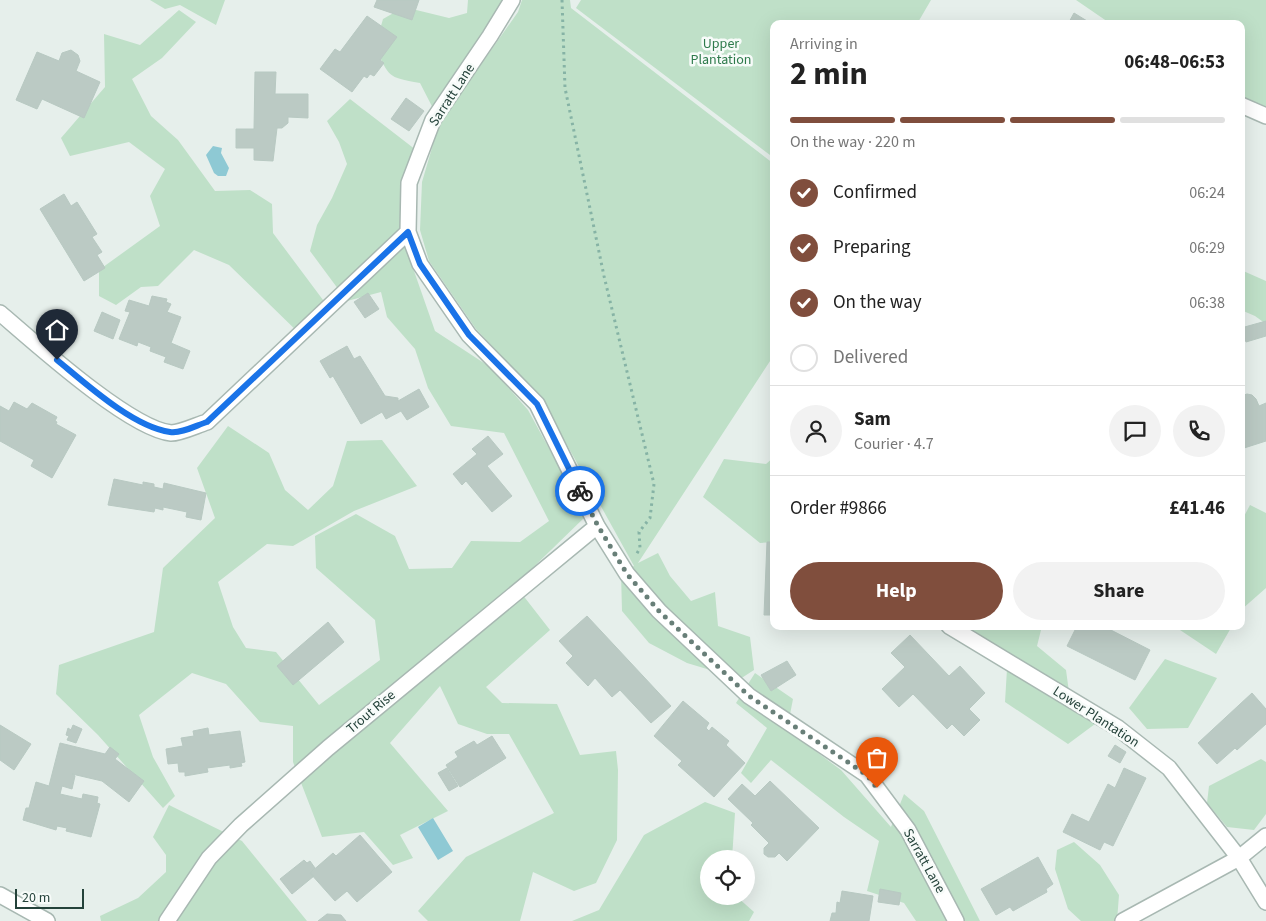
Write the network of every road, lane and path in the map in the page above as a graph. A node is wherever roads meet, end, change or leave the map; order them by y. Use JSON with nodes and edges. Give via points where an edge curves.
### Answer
{"nodes":[{"id":1,"x":512,"y":0,"type":"edge"},
{"id":2,"x":562,"y":0,"type":"edge"},
{"id":3,"x":1245,"y":107,"type":"edge"},
{"id":4,"x":1266,"y":116,"type":"edge"},
{"id":5,"x":408,"y":232,"type":"junction"},
{"id":6,"x":0,"y":313,"type":"edge"},
{"id":7,"x":598,"y":526,"type":"junction"},
{"id":8,"x":627,"y":574,"type":"junction"},
{"id":9,"x":956,"y":630,"type":"edge"},
{"id":10,"x":1266,"y":836,"type":"edge"},
{"id":11,"x":1239,"y":858,"type":"junction"},
{"id":12,"x":0,"y":895,"type":"edge"},
{"id":13,"x":1266,"y":902,"type":"edge"},
{"id":14,"x":47,"y":921,"type":"edge"},
{"id":15,"x":167,"y":921,"type":"edge"},
{"id":16,"x":956,"y":921,"type":"edge"},
{"id":17,"x":1123,"y":921,"type":"edge"}],
"edges":[{"from":1,"to":5,"type":"street","name":"Sarratt Lane","via":[[433,120],[409,183]]},
{"from":2,"to":8,"type":"path","via":[[566,88],[604,276],[654,484],[650,518],[639,532],[640,548]]},
{"from":3,"to":4,"type":"street"},
{"from":5,"to":6,"type":"street","via":[[207,422],[172,433],[144,424],[98,393]]},
{"from":5,"to":7,"type":"street","name":"Sarratt Lane","via":[[420,264],[469,335],[537,404]]},
{"from":7,"to":8,"type":"street","name":"Sarratt Lane"},
{"from":7,"to":15,"type":"street","name":"Trout Rise","via":[[328,748],[241,825],[209,858]]},
{"from":8,"to":16,"type":"street","name":"Sarratt Lane","via":[[659,611],[749,696],[867,775],[908,830]]},
{"from":9,"to":11,"type":"street","name":"Lower Plantation","via":[[1118,728],[1169,768]]},
{"from":10,"to":11,"type":"street"},
{"from":11,"to":13,"type":"street","name":"Lower Plantation"},
{"from":11,"to":17,"type":"street"},
{"from":12,"to":14,"type":"street"}]}
